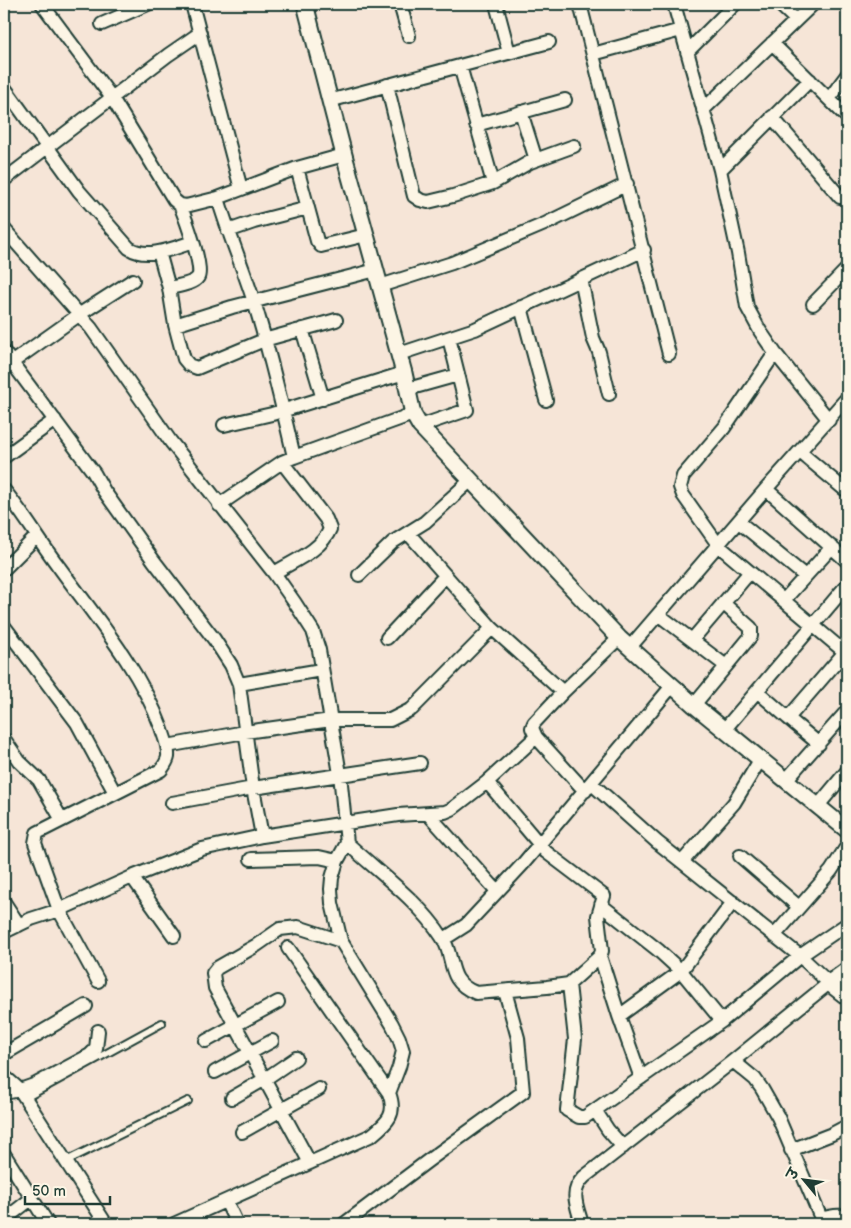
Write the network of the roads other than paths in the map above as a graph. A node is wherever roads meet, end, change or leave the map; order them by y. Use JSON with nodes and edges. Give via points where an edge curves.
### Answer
{"nodes":[{"id":1,"x":42,"y":4,"type":"edge"},
{"id":2,"x":148,"y":4,"type":"edge"},
{"id":3,"x":192,"y":4,"type":"edge"},
{"id":4,"x":304,"y":4,"type":"edge"},
{"id":5,"x":400,"y":4,"type":"edge"},
{"id":6,"x":496,"y":4,"type":"edge"},
{"id":7,"x":580,"y":4,"type":"edge"},
{"id":8,"x":674,"y":4,"type":"edge"},
{"id":9,"x":735,"y":4,"type":"edge"},
{"id":10,"x":779,"y":4,"type":"edge"},
{"id":11,"x":813,"y":4,"type":"edge"},
{"id":12,"x":796,"y":20,"type":"junction"},
{"id":13,"x":102,"y":24,"type":"dead end"},
{"id":14,"x":681,"y":30,"type":"junction"},
{"id":15,"x":200,"y":33,"type":"junction"},
{"id":16,"x":408,"y":36,"type":"dead end"},
{"id":17,"x":548,"y":42,"type":"dead end"},
{"id":18,"x":772,"y":43,"type":"junction"},
{"id":19,"x":688,"y":52,"type":"junction"},
{"id":20,"x":508,"y":53,"type":"junction"},
{"id":21,"x":593,"y":54,"type":"junction"},
{"id":22,"x":460,"y":66,"type":"junction"},
{"id":23,"x":847,"y":75,"type":"edge"},
{"id":24,"x":810,"y":80,"type":"junction"},
{"id":25,"x":387,"y":85,"type":"junction"},
{"id":26,"x":4,"y":87,"type":"edge"},
{"id":27,"x":112,"y":98,"type":"junction"},
{"id":28,"x":829,"y":99,"type":"junction"},
{"id":29,"x":329,"y":100,"type":"junction"},
{"id":30,"x":565,"y":100,"type":"dead end"},
{"id":31,"x":703,"y":110,"type":"junction"},
{"id":32,"x":521,"y":112,"type":"junction"},
{"id":33,"x":772,"y":117,"type":"junction"},
{"id":34,"x":847,"y":117,"type":"edge"},
{"id":35,"x":476,"y":125,"type":"junction"},
{"id":36,"x":47,"y":146,"type":"junction"},
{"id":37,"x":574,"y":146,"type":"dead end"},
{"id":38,"x":344,"y":155,"type":"junction"},
{"id":39,"x":536,"y":160,"type":"junction"},
{"id":40,"x":297,"y":168,"type":"junction"},
{"id":41,"x":720,"y":170,"type":"junction"},
{"id":42,"x":4,"y":180,"type":"edge"},
{"id":43,"x":493,"y":183,"type":"junction"},
{"id":44,"x":627,"y":184,"type":"junction"},
{"id":45,"x":241,"y":189,"type":"junction"},
{"id":46,"x":840,"y":197,"type":"dead end"},
{"id":47,"x":218,"y":198,"type":"junction"},
{"id":48,"x":180,"y":205,"type":"junction"},
{"id":49,"x":308,"y":208,"type":"junction"},
{"id":50,"x":4,"y":229,"type":"edge"},
{"id":51,"x":228,"y":231,"type":"junction"},
{"id":52,"x":366,"y":235,"type":"junction"},
{"id":53,"x":193,"y":242,"type":"junction"},
{"id":54,"x":644,"y":250,"type":"junction"},
{"id":55,"x":159,"y":252,"type":"junction"},
{"id":56,"x":847,"y":269,"type":"edge"},
{"id":57,"x":376,"y":270,"type":"junction"},
{"id":58,"x":581,"y":279,"type":"junction"},
{"id":59,"x":133,"y":280,"type":"dead end"},
{"id":60,"x":380,"y":286,"type":"junction"},
{"id":61,"x":169,"y":288,"type":"junction"},
{"id":62,"x":254,"y":302,"type":"junction"},
{"id":63,"x":813,"y":304,"type":"dead end"},
{"id":64,"x":521,"y":307,"type":"junction"},
{"id":65,"x":80,"y":314,"type":"junction"},
{"id":66,"x":336,"y":320,"type":"dead end"},
{"id":67,"x":175,"y":325,"type":"junction"},
{"id":68,"x":302,"y":330,"type":"junction"},
{"id":69,"x":449,"y":338,"type":"junction"},
{"id":70,"x":264,"y":340,"type":"junction"},
{"id":71,"x":775,"y":353,"type":"junction"},
{"id":72,"x":399,"y":354,"type":"junction"},
{"id":73,"x":670,"y":354,"type":"dead end"},
{"id":74,"x":6,"y":360,"type":"edge"},
{"id":75,"x":404,"y":373,"type":"junction"},
{"id":76,"x":458,"y":375,"type":"junction"},
{"id":77,"x":408,"y":389,"type":"junction"},
{"id":78,"x":610,"y":394,"type":"dead end"},
{"id":79,"x":847,"y":398,"type":"edge"},
{"id":80,"x":323,"y":399,"type":"junction"},
{"id":81,"x":546,"y":400,"type":"dead end"},
{"id":82,"x":283,"y":410,"type":"junction"},
{"id":83,"x":55,"y":420,"type":"junction"},
{"id":84,"x":417,"y":420,"type":"junction"},
{"id":85,"x":829,"y":420,"type":"junction"},
{"id":86,"x":224,"y":426,"type":"dead end"},
{"id":87,"x":800,"y":452,"type":"junction"},
{"id":88,"x":4,"y":458,"type":"edge"},
{"id":89,"x":288,"y":459,"type":"junction"},
{"id":90,"x":471,"y":480,"type":"junction"},
{"id":91,"x":766,"y":489,"type":"junction"},
{"id":92,"x":846,"y":489,"type":"edge"},
{"id":93,"x":4,"y":490,"type":"edge"},
{"id":94,"x":219,"y":505,"type":"junction"},
{"id":95,"x":739,"y":522,"type":"junction"},
{"id":96,"x":408,"y":533,"type":"junction"},
{"id":97,"x":37,"y":536,"type":"junction"},
{"id":98,"x":719,"y":546,"type":"junction"},
{"id":99,"x":832,"y":547,"type":"junction"},
{"id":100,"x":847,"y":561,"type":"edge"},
{"id":101,"x":4,"y":568,"type":"edge"},
{"id":102,"x":750,"y":572,"type":"junction"},
{"id":103,"x":274,"y":573,"type":"junction"},
{"id":104,"x":360,"y":575,"type":"dead end"},
{"id":105,"x":445,"y":576,"type":"junction"},
{"id":106,"x":805,"y":576,"type":"junction"},
{"id":107,"x":847,"y":585,"type":"edge"},
{"id":108,"x":784,"y":600,"type":"junction"},
{"id":109,"x":723,"y":603,"type":"junction"},
{"id":110,"x":659,"y":614,"type":"junction"},
{"id":111,"x":813,"y":625,"type":"junction"},
{"id":112,"x":4,"y":626,"type":"edge"},
{"id":113,"x":492,"y":628,"type":"junction"},
{"id":114,"x":387,"y":638,"type":"dead end"},
{"id":115,"x":692,"y":640,"type":"junction"},
{"id":116,"x":625,"y":643,"type":"junction"},
{"id":117,"x":846,"y":653,"type":"edge"},
{"id":118,"x":726,"y":666,"type":"junction"},
{"id":119,"x":321,"y":670,"type":"junction"},
{"id":120,"x":239,"y":684,"type":"junction"},
{"id":121,"x":672,"y":686,"type":"junction"},
{"id":122,"x":757,"y":691,"type":"junction"},
{"id":123,"x":563,"y":692,"type":"junction"},
{"id":124,"x":694,"y":705,"type":"junction"},
{"id":125,"x":847,"y":711,"type":"edge"},
{"id":126,"x":788,"y":718,"type":"junction"},
{"id":127,"x":331,"y":720,"type":"junction"},
{"id":128,"x":724,"y":730,"type":"junction"},
{"id":129,"x":245,"y":732,"type":"junction"},
{"id":130,"x":536,"y":737,"type":"junction"},
{"id":131,"x":4,"y":738,"type":"edge"},
{"id":132,"x":819,"y":744,"type":"junction"},
{"id":133,"x":167,"y":746,"type":"junction"},
{"id":134,"x":760,"y":760,"type":"junction"},
{"id":135,"x":420,"y":763,"type":"dead end"},
{"id":136,"x":847,"y":771,"type":"edge"},
{"id":137,"x":340,"y":774,"type":"junction"},
{"id":138,"x":786,"y":780,"type":"junction"},
{"id":139,"x":487,"y":782,"type":"junction"},
{"id":140,"x":588,"y":787,"type":"junction"},
{"id":141,"x":253,"y":788,"type":"junction"},
{"id":142,"x":115,"y":793,"type":"junction"},
{"id":143,"x":172,"y":803,"type":"dead end"},
{"id":144,"x":817,"y":807,"type":"junction"},
{"id":145,"x":428,"y":814,"type":"junction"},
{"id":146,"x":62,"y":820,"type":"junction"},
{"id":147,"x":346,"y":824,"type":"junction"},
{"id":148,"x":847,"y":830,"type":"edge"},
{"id":149,"x":262,"y":836,"type":"junction"},
{"id":150,"x":347,"y":843,"type":"junction"},
{"id":151,"x":539,"y":844,"type":"junction"},
{"id":152,"x":847,"y":846,"type":"edge"},
{"id":153,"x":740,"y":856,"type":"dead end"},
{"id":154,"x":251,"y":859,"type":"dead end"},
{"id":155,"x":337,"y":861,"type":"junction"},
{"id":156,"x":682,"y":862,"type":"junction"},
{"id":157,"x":132,"y":876,"type":"junction"},
{"id":158,"x":497,"y":891,"type":"junction"},
{"id":159,"x":4,"y":902,"type":"edge"},
{"id":160,"x":734,"y":902,"type":"junction"},
{"id":161,"x":601,"y":905,"type":"junction"},
{"id":162,"x":799,"y":907,"type":"junction"},
{"id":163,"x":59,"y":910,"type":"junction"},
{"id":164,"x":19,"y":924,"type":"junction"},
{"id":165,"x":847,"y":924,"type":"edge"},
{"id":166,"x":4,"y":932,"type":"edge"},
{"id":167,"x":174,"y":936,"type":"dead end"},
{"id":168,"x":774,"y":936,"type":"junction"},
{"id":169,"x":444,"y":939,"type":"junction"},
{"id":170,"x":341,"y":941,"type":"junction"},
{"id":171,"x":288,"y":948,"type":"dead end"},
{"id":172,"x":600,"y":956,"type":"junction"},
{"id":173,"x":800,"y":956,"type":"junction"},
{"id":174,"x":847,"y":970,"type":"edge"},
{"id":175,"x":681,"y":971,"type":"junction"},
{"id":176,"x":98,"y":981,"type":"dead end"},
{"id":177,"x":829,"y":983,"type":"junction"},
{"id":178,"x":568,"y":984,"type":"junction"},
{"id":179,"x":505,"y":991,"type":"junction"},
{"id":180,"x":847,"y":997,"type":"edge"},
{"id":181,"x":278,"y":1002,"type":"dead end"},
{"id":182,"x":86,"y":1006,"type":"dead end"},
{"id":183,"x":619,"y":1016,"type":"junction"},
{"id":184,"x":722,"y":1021,"type":"junction"},
{"id":185,"x":162,"y":1023,"type":"dead end"},
{"id":186,"x":236,"y":1024,"type":"junction"},
{"id":187,"x":98,"y":1031,"type":"dead end"},
{"id":188,"x":272,"y":1040,"type":"dead end"},
{"id":189,"x":206,"y":1041,"type":"dead end"},
{"id":190,"x":251,"y":1052,"type":"junction"},
{"id":191,"x":4,"y":1054,"type":"edge"},
{"id":192,"x":296,"y":1058,"type":"dead end"},
{"id":193,"x":733,"y":1061,"type":"junction"},
{"id":194,"x":215,"y":1072,"type":"dead end"},
{"id":195,"x":4,"y":1076,"type":"edge"},
{"id":196,"x":641,"y":1078,"type":"junction"},
{"id":197,"x":265,"y":1079,"type":"junction"},
{"id":198,"x":319,"y":1089,"type":"dead end"},
{"id":199,"x":389,"y":1092,"type":"junction"},
{"id":200,"x":4,"y":1093,"type":"edge"},
{"id":201,"x":22,"y":1094,"type":"junction"},
{"id":202,"x":232,"y":1098,"type":"dead end"},
{"id":203,"x":188,"y":1101,"type":"dead end"},
{"id":204,"x":282,"y":1110,"type":"junction"},
{"id":205,"x":595,"y":1110,"type":"junction"},
{"id":206,"x":847,"y":1126,"type":"edge"},
{"id":207,"x":242,"y":1132,"type":"dead end"},
{"id":208,"x":623,"y":1147,"type":"junction"},
{"id":209,"x":791,"y":1150,"type":"junction"},
{"id":210,"x":5,"y":1160,"type":"edge"},
{"id":211,"x":66,"y":1162,"type":"junction"},
{"id":212,"x":310,"y":1163,"type":"junction"},
{"id":213,"x":31,"y":1199,"type":"junction"},
{"id":214,"x":226,"y":1201,"type":"junction"},
{"id":215,"x":4,"y":1220,"type":"edge"},
{"id":216,"x":847,"y":1221,"type":"edge"},
{"id":217,"x":48,"y":1224,"type":"edge"},
{"id":218,"x":106,"y":1224,"type":"edge"},
{"id":219,"x":174,"y":1224,"type":"edge"},
{"id":220,"x":237,"y":1224,"type":"edge"},
{"id":221,"x":344,"y":1224,"type":"edge"},
{"id":222,"x":582,"y":1224,"type":"edge"}],
"edges":[{"from":1,"to":27,"type":"street"},
{"from":2,"to":13,"type":"street"},
{"from":3,"to":15,"type":"street"},
{"from":4,"to":29,"type":"street"},
{"from":5,"to":16,"type":"street"},
{"from":6,"to":20,"type":"street"},
{"from":7,"to":21,"type":"street"},
{"from":8,"to":14,"type":"street"},
{"from":9,"to":19,"type":"street"},
{"from":10,"to":12,"type":"street"},
{"from":11,"to":12,"type":"street"},
{"from":12,"to":18,"type":"street"},
{"from":14,"to":19,"type":"street"},
{"from":14,"to":21,"type":"street"},
{"from":15,"to":27,"type":"street"},
{"from":15,"to":45,"type":"street"},
{"from":17,"to":20,"type":"street"},
{"from":18,"to":24,"type":"street"},
{"from":18,"to":31,"type":"street"},
{"from":19,"to":31,"type":"street"},
{"from":20,"to":22,"type":"street"},
{"from":21,"to":44,"type":"street"},
{"from":22,"to":25,"type":"street"},
{"from":22,"to":35,"type":"street"},
{"from":23,"to":28,"type":"street"},
{"from":24,"to":28,"type":"street"},
{"from":24,"to":33,"type":"street"},
{"from":25,"to":29,"type":"street"},
{"from":25,"to":43,"type":"street","via":[[414,196],[428,202]]},
{"from":26,"to":36,"type":"street"},
{"from":27,"to":36,"type":"street"},
{"from":27,"to":48,"type":"street"},
{"from":28,"to":34,"type":"street"},
{"from":29,"to":38,"type":"street"},
{"from":30,"to":32,"type":"street"},
{"from":31,"to":41,"type":"street"},
{"from":32,"to":35,"type":"street"},
{"from":32,"to":39,"type":"street"},
{"from":33,"to":41,"type":"street"},
{"from":33,"to":46,"type":"street"},
{"from":35,"to":43,"type":"street"},
{"from":36,"to":42,"type":"street"},
{"from":36,"to":55,"type":"street","via":[[79,191],[129,248],[142,254]]},
{"from":37,"to":39,"type":"street"},
{"from":38,"to":40,"type":"street"},
{"from":38,"to":52,"type":"street"},
{"from":39,"to":43,"type":"street"},
{"from":40,"to":45,"type":"street"},
{"from":40,"to":49,"type":"street"},
{"from":41,"to":71,"type":"street","via":[[748,307]]},
{"from":44,"to":54,"type":"street"},
{"from":44,"to":60,"type":"street","via":[[547,223],[452,263]]},
{"from":45,"to":47,"type":"street"},
{"from":47,"to":48,"type":"street"},
{"from":47,"to":51,"type":"street"},
{"from":48,"to":53,"type":"street"},
{"from":49,"to":51,"type":"street"},
{"from":49,"to":52,"type":"street","via":[[321,246]]},
{"from":50,"to":65,"type":"street"},
{"from":51,"to":62,"type":"street"},
{"from":52,"to":57,"type":"street"},
{"from":53,"to":55,"type":"street"},
{"from":53,"to":61,"type":"street","via":[[199,277]]},
{"from":54,"to":58,"type":"street"},
{"from":54,"to":73,"type":"street"},
{"from":55,"to":61,"type":"street"},
{"from":56,"to":63,"type":"street"},
{"from":57,"to":60,"type":"street"},
{"from":57,"to":62,"type":"street"},
{"from":58,"to":64,"type":"street"},
{"from":58,"to":78,"type":"street","via":[[592,338],[600,352]]},
{"from":59,"to":65,"type":"street"},
{"from":60,"to":72,"type":"street"},
{"from":61,"to":67,"type":"street"},
{"from":62,"to":67,"type":"street"},
{"from":62,"to":70,"type":"street"},
{"from":64,"to":69,"type":"street"},
{"from":64,"to":81,"type":"street"},
{"from":65,"to":74,"type":"street"},
{"from":65,"to":94,"type":"street","via":[[170,442]]},
{"from":66,"to":68,"type":"street"},
{"from":67,"to":70,"type":"street","via":[[184,359],[197,368]]},
{"from":68,"to":70,"type":"street"},
{"from":68,"to":80,"type":"street"},
{"from":69,"to":72,"type":"street"},
{"from":69,"to":76,"type":"street"},
{"from":70,"to":82,"type":"street"},
{"from":71,"to":85,"type":"street"},
{"from":71,"to":98,"type":"street","via":[[724,428],[683,476],[680,486]]},
{"from":72,"to":75,"type":"street"},
{"from":74,"to":83,"type":"street"},
{"from":75,"to":77,"type":"street"},
{"from":75,"to":80,"type":"street"},
{"from":76,"to":77,"type":"street"},
{"from":76,"to":84,"type":"street","via":[[467,410]]},
{"from":77,"to":84,"type":"street"},
{"from":79,"to":85,"type":"street"},
{"from":80,"to":82,"type":"street"},
{"from":82,"to":86,"type":"street"},
{"from":82,"to":89,"type":"street"},
{"from":83,"to":88,"type":"street"},
{"from":83,"to":120,"type":"street","via":[[154,561],[214,638],[232,665]]},
{"from":84,"to":89,"type":"street"},
{"from":84,"to":90,"type":"street"},
{"from":85,"to":87,"type":"street"},
{"from":87,"to":91,"type":"street"},
{"from":87,"to":92,"type":"street"},
{"from":89,"to":94,"type":"street"},
{"from":89,"to":103,"type":"street","via":[[330,529],[318,547]]},
{"from":90,"to":96,"type":"street","via":[[425,522]]},
{"from":90,"to":116,"type":"street"},
{"from":91,"to":95,"type":"street"},
{"from":91,"to":99,"type":"street"},
{"from":93,"to":97,"type":"street"},
{"from":94,"to":103,"type":"street"},
{"from":95,"to":98,"type":"street"},
{"from":95,"to":106,"type":"street"},
{"from":96,"to":104,"type":"street","via":[[393,542]]},
{"from":96,"to":105,"type":"street"},
{"from":97,"to":101,"type":"street"},
{"from":97,"to":133,"type":"street","via":[[125,657],[153,706]]},
{"from":98,"to":102,"type":"street"},
{"from":98,"to":110,"type":"street"},
{"from":99,"to":100,"type":"street"},
{"from":99,"to":106,"type":"street"},
{"from":102,"to":108,"type":"street"},
{"from":102,"to":109,"type":"street"},
{"from":103,"to":119,"type":"street","via":[[312,631],[319,650]]},
{"from":105,"to":113,"type":"street"},
{"from":105,"to":114,"type":"street"},
{"from":106,"to":108,"type":"street"},
{"from":107,"to":111,"type":"street"},
{"from":108,"to":111,"type":"street"},
{"from":109,"to":115,"type":"street"},
{"from":109,"to":118,"type":"street","via":[[752,632]]},
{"from":110,"to":115,"type":"street"},
{"from":110,"to":116,"type":"street"},
{"from":111,"to":117,"type":"street"},
{"from":111,"to":122,"type":"street"},
{"from":112,"to":142,"type":"street","via":[[78,723]]},
{"from":113,"to":123,"type":"street"},
{"from":113,"to":127,"type":"street","via":[[406,713],[390,720]]},
{"from":115,"to":118,"type":"street"},
{"from":116,"to":121,"type":"street"},
{"from":116,"to":123,"type":"street"},
{"from":117,"to":126,"type":"street"},
{"from":118,"to":124,"type":"street"},
{"from":119,"to":120,"type":"street"},
{"from":119,"to":127,"type":"street"},
{"from":120,"to":129,"type":"street"},
{"from":121,"to":124,"type":"street"},
{"from":121,"to":140,"type":"street"},
{"from":122,"to":126,"type":"street"},
{"from":122,"to":128,"type":"street"},
{"from":123,"to":130,"type":"street","via":[[534,723],[532,728]]},
{"from":124,"to":128,"type":"street"},
{"from":125,"to":132,"type":"street"},
{"from":126,"to":132,"type":"street"},
{"from":127,"to":129,"type":"street"},
{"from":127,"to":137,"type":"street"},
{"from":128,"to":134,"type":"street"},
{"from":129,"to":133,"type":"street"},
{"from":129,"to":141,"type":"street"},
{"from":130,"to":139,"type":"street"},
{"from":130,"to":140,"type":"street"},
{"from":131,"to":146,"type":"street","via":[[19,761],[39,780]]},
{"from":132,"to":138,"type":"street"},
{"from":133,"to":142,"type":"street","via":[[168,758],[161,770]]},
{"from":134,"to":138,"type":"street"},
{"from":134,"to":156,"type":"street","via":[[734,803]]},
{"from":135,"to":137,"type":"street"},
{"from":136,"to":144,"type":"street"},
{"from":137,"to":141,"type":"street"},
{"from":137,"to":147,"type":"street"},
{"from":138,"to":144,"type":"street"},
{"from":139,"to":145,"type":"street","via":[[452,809]]},
{"from":139,"to":151,"type":"street"},
{"from":140,"to":151,"type":"street"},
{"from":140,"to":156,"type":"street"},
{"from":141,"to":143,"type":"street"},
{"from":141,"to":149,"type":"street"},
{"from":142,"to":146,"type":"street"},
{"from":144,"to":148,"type":"street"},
{"from":145,"to":147,"type":"street","via":[[398,815]]},
{"from":145,"to":158,"type":"street"},
{"from":146,"to":163,"type":"street","via":[[36,833],[35,838]]},
{"from":147,"to":149,"type":"street"},
{"from":147,"to":150,"type":"street"},
{"from":149,"to":157,"type":"street","via":[[202,849]]},
{"from":150,"to":155,"type":"street"},
{"from":150,"to":169,"type":"street","via":[[416,905]]},
{"from":151,"to":158,"type":"street"},
{"from":151,"to":161,"type":"street","via":[[604,896]]},
{"from":152,"to":162,"type":"street","via":[[831,871]]},
{"from":153,"to":162,"type":"street"},
{"from":154,"to":155,"type":"street","via":[[319,857]]},
{"from":155,"to":170,"type":"street","via":[[331,889]]},
{"from":156,"to":160,"type":"street"},
{"from":157,"to":163,"type":"street"},
{"from":157,"to":167,"type":"street"},
{"from":158,"to":169,"type":"street","via":[[466,924]]},
{"from":159,"to":164,"type":"street"},
{"from":160,"to":168,"type":"street"},
{"from":160,"to":175,"type":"street"},
{"from":161,"to":172,"type":"street","via":[[598,916]]},
{"from":161,"to":175,"type":"street"},
{"from":162,"to":168,"type":"street"},
{"from":163,"to":164,"type":"street"},
{"from":163,"to":176,"type":"street"},
{"from":164,"to":166,"type":"street"},
{"from":165,"to":173,"type":"street"},
{"from":168,"to":173,"type":"street"},
{"from":169,"to":179,"type":"street","via":[[453,970],[461,984],[476,993]]},
{"from":170,"to":186,"type":"street","via":[[298,927],[280,929],[217,968],[213,973],[215,988]]},
{"from":170,"to":199,"type":"street","via":[[399,1038],[403,1051]]},
{"from":171,"to":199,"type":"street"},
{"from":172,"to":178,"type":"street"},
{"from":172,"to":183,"type":"street"},
{"from":173,"to":177,"type":"street"},
{"from":173,"to":184,"type":"street"},
{"from":174,"to":177,"type":"street"},
{"from":175,"to":183,"type":"street"},
{"from":175,"to":184,"type":"street"},
{"from":177,"to":180,"type":"street"},
{"from":177,"to":193,"type":"street"},
{"from":178,"to":179,"type":"street"},
{"from":178,"to":205,"type":"street","via":[[575,1040],[567,1110],[579,1118]]},
{"from":179,"to":221,"type":"street","via":[[518,1038],[523,1092]]},
{"from":181,"to":186,"type":"street"},
{"from":182,"to":191,"type":"street"},
{"from":183,"to":196,"type":"street"},
{"from":184,"to":196,"type":"street"},
{"from":185,"to":201,"type":"lane"},
{"from":186,"to":189,"type":"street"},
{"from":186,"to":190,"type":"street"},
{"from":187,"to":201,"type":"street","via":[[96,1049],[90,1055]]},
{"from":188,"to":190,"type":"street"},
{"from":190,"to":194,"type":"street"},
{"from":190,"to":197,"type":"street"},
{"from":192,"to":197,"type":"street"},
{"from":193,"to":208,"type":"street"},
{"from":193,"to":209,"type":"street","via":[[762,1089]]},
{"from":195,"to":201,"type":"street"},
{"from":196,"to":205,"type":"street"},
{"from":197,"to":202,"type":"street"},
{"from":197,"to":204,"type":"street"},
{"from":198,"to":204,"type":"street"},
{"from":199,"to":212,"type":"street","via":[[393,1103],[384,1125],[372,1135]]},
{"from":200,"to":201,"type":"street"},
{"from":201,"to":211,"type":"street"},
{"from":203,"to":211,"type":"lane"},
{"from":204,"to":207,"type":"street"},
{"from":204,"to":212,"type":"street"},
{"from":205,"to":208,"type":"street"},
{"from":206,"to":209,"type":"street"},
{"from":208,"to":222,"type":"street","via":[[576,1187],[574,1197]]},
{"from":209,"to":216,"type":"street","via":[[820,1216],[843,1216]]},
{"from":210,"to":213,"type":"street"},
{"from":211,"to":218,"type":"street"},
{"from":212,"to":214,"type":"street"},
{"from":213,"to":215,"type":"street"},
{"from":213,"to":217,"type":"street"},
{"from":214,"to":219,"type":"street"},
{"from":214,"to":220,"type":"street"}]}
